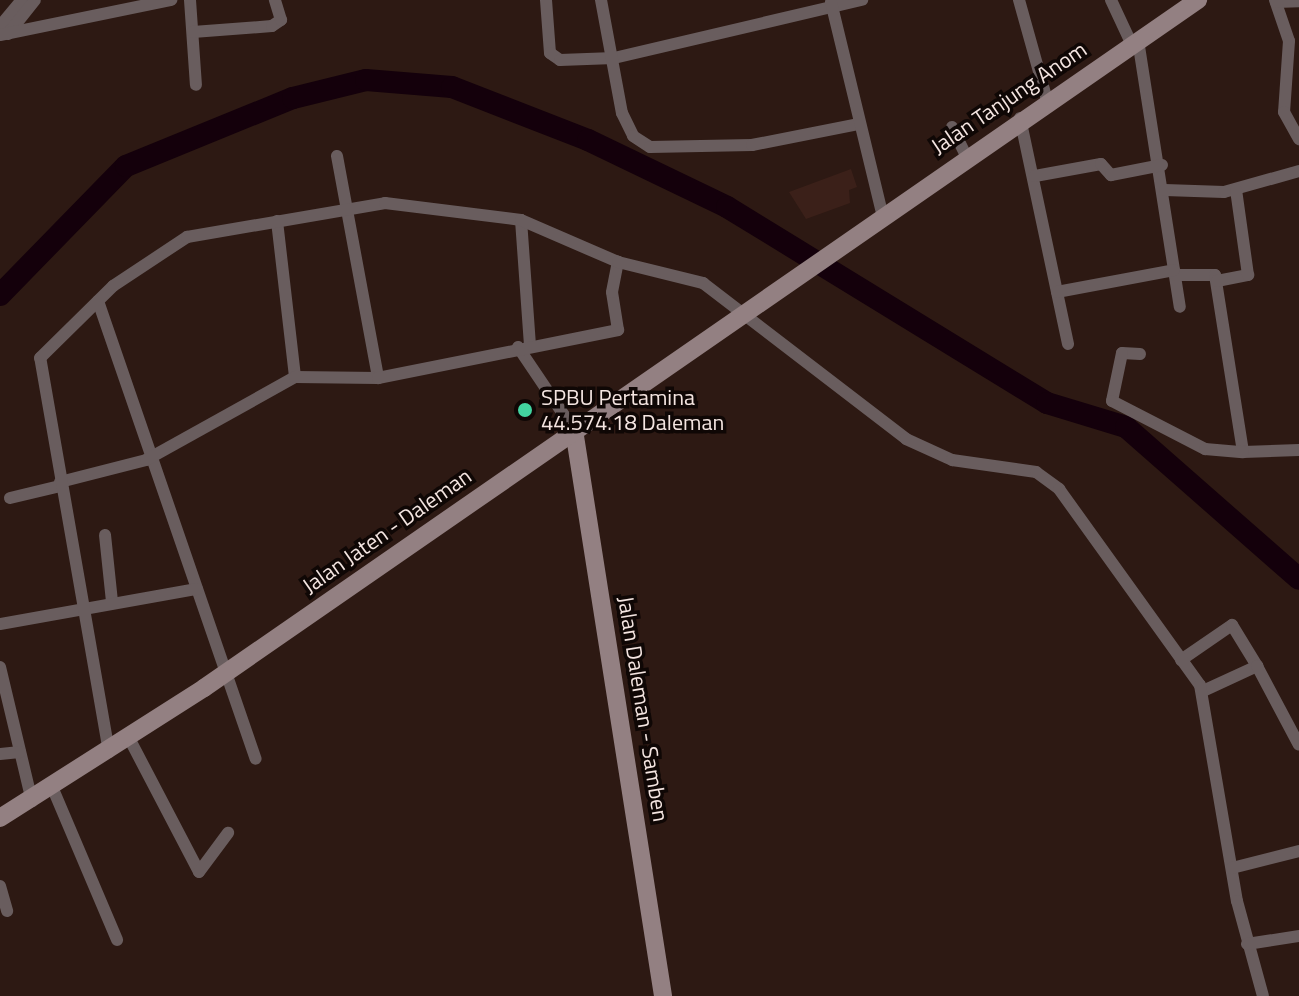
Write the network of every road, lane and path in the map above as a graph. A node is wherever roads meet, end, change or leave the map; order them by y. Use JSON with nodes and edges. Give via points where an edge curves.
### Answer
{"nodes":[{"id":1,"x":22,"y":0,"type":"edge"},
{"id":2,"x":35,"y":0,"type":"edge"},
{"id":3,"x":171,"y":0,"type":"edge"},
{"id":4,"x":190,"y":0,"type":"edge"},
{"id":5,"x":275,"y":0,"type":"edge"},
{"id":6,"x":546,"y":0,"type":"edge"},
{"id":7,"x":601,"y":0,"type":"edge"},
{"id":8,"x":862,"y":0,"type":"edge"},
{"id":9,"x":1019,"y":0,"type":"edge"},
{"id":10,"x":1111,"y":0,"type":"edge"},
{"id":11,"x":1276,"y":1,"type":"edge"},
{"id":12,"x":1299,"y":1,"type":"edge"},
{"id":13,"x":1192,"y":2,"type":"edge"},
{"id":14,"x":831,"y":4,"type":"edge"},
{"id":15,"x":3,"y":27,"type":"edge"},
{"id":16,"x":193,"y":32,"type":"junction"},
{"id":17,"x":1135,"y":43,"type":"junction"},
{"id":18,"x":614,"y":58,"type":"junction"},
{"id":19,"x":196,"y":85,"type":"dead end"},
{"id":20,"x":1047,"y":100,"type":"junction"},
{"id":21,"x":1020,"y":118,"type":"junction"},
{"id":22,"x":858,"y":124,"type":"junction"},
{"id":23,"x":952,"y":127,"type":"dead end"},
{"id":24,"x":1299,"y":139,"type":"edge"},
{"id":25,"x":965,"y":154,"type":"junction"},
{"id":26,"x":337,"y":156,"type":"dead end"},
{"id":27,"x":1162,"y":165,"type":"junction"},
{"id":28,"x":1299,"y":171,"type":"edge"},
{"id":29,"x":1035,"y":176,"type":"junction"},
{"id":30,"x":1165,"y":190,"type":"junction"},
{"id":31,"x":1236,"y":190,"type":"junction"},
{"id":32,"x":346,"y":210,"type":"junction"},
{"id":33,"x":883,"y":217,"type":"junction"},
{"id":34,"x":278,"y":224,"type":"junction"},
{"id":35,"x":521,"y":224,"type":"junction"},
{"id":36,"x":618,"y":262,"type":"junction"},
{"id":37,"x":1174,"y":273,"type":"junction"},
{"id":38,"x":796,"y":275,"type":"joint"},
{"id":39,"x":1217,"y":281,"type":"junction"},
{"id":40,"x":1057,"y":292,"type":"junction"},
{"id":41,"x":98,"y":301,"type":"junction"},
{"id":42,"x":1180,"y":307,"type":"dead end"},
{"id":43,"x":747,"y":314,"type":"junction"},
{"id":44,"x":1068,"y":344,"type":"dead end"},
{"id":45,"x":524,"y":346,"type":"junction"},
{"id":46,"x":1140,"y":354,"type":"dead end"},
{"id":47,"x":295,"y":377,"type":"junction"},
{"id":48,"x":378,"y":378,"type":"junction"},
{"id":49,"x":574,"y":430,"type":"junction"},
{"id":50,"x":1299,"y":450,"type":"edge"},
{"id":51,"x":1243,"y":452,"type":"junction"},
{"id":52,"x":156,"y":455,"type":"junction"},
{"id":53,"x":60,"y":484,"type":"junction"},
{"id":54,"x":10,"y":498,"type":"dead end"},
{"id":55,"x":105,"y":535,"type":"dead end"},
{"id":56,"x":197,"y":589,"type":"junction"},
{"id":57,"x":112,"y":602,"type":"junction"},
{"id":58,"x":83,"y":608,"type":"junction"},
{"id":59,"x":0,"y":624,"type":"edge"},
{"id":60,"x":1181,"y":660,"type":"junction"},
{"id":61,"x":1257,"y":666,"type":"junction"},
{"id":62,"x":0,"y":667,"type":"edge"},
{"id":63,"x":228,"y":671,"type":"junction"},
{"id":64,"x":1203,"y":691,"type":"junction"},
{"id":65,"x":129,"y":738,"type":"junction"},
{"id":66,"x":1299,"y":745,"type":"edge"},
{"id":67,"x":20,"y":752,"type":"junction"},
{"id":68,"x":109,"y":752,"type":"junction"},
{"id":69,"x":0,"y":754,"type":"edge"},
{"id":70,"x":256,"y":759,"type":"dead end"},
{"id":71,"x":53,"y":789,"type":"junction"},
{"id":72,"x":32,"y":801,"type":"junction"},
{"id":73,"x":0,"y":818,"type":"edge"},
{"id":74,"x":228,"y":833,"type":"dead end"},
{"id":75,"x":1299,"y":851,"type":"edge"},
{"id":76,"x":1232,"y":868,"type":"junction"},
{"id":77,"x":0,"y":886,"type":"edge"},
{"id":78,"x":7,"y":911,"type":"dead end"},
{"id":79,"x":1299,"y":936,"type":"edge"},
{"id":80,"x":117,"y":940,"type":"dead end"},
{"id":81,"x":1247,"y":944,"type":"junction"},
{"id":82,"x":663,"y":996,"type":"edge"},
{"id":83,"x":1263,"y":996,"type":"edge"}],
"edges":[{"from":1,"to":15,"type":"street"},
{"from":2,"to":15,"type":"street"},
{"from":3,"to":15,"type":"street"},
{"from":4,"to":16,"type":"street"},
{"from":5,"to":16,"type":"street","via":[[281,20],[272,26]]},
{"from":6,"to":18,"type":"street","via":[[552,57]]},
{"from":7,"to":18,"type":"street"},
{"from":8,"to":14,"type":"street"},
{"from":9,"to":20,"type":"street"},
{"from":10,"to":17,"type":"street"},
{"from":11,"to":12,"type":"street"},
{"from":11,"to":24,"type":"street","via":[[1289,41],[1284,112]]},
{"from":13,"to":17,"type":"main road","name":"Jalan Tanjung Anom"},
{"from":14,"to":18,"type":"street"},
{"from":14,"to":22,"type":"street"},
{"from":16,"to":19,"type":"street"},
{"from":17,"to":20,"type":"main road","name":"Jalan Tanjung Anom"},
{"from":17,"to":27,"type":"street"},
{"from":18,"to":22,"type":"street","via":[[627,128],[650,147],[708,150]]},
{"from":20,"to":21,"type":"main road","name":"Jalan Tanjung Anom"},
{"from":21,"to":25,"type":"main road","name":"Jalan Tanjung Anom"},
{"from":21,"to":29,"type":"street"},
{"from":22,"to":33,"type":"street"},
{"from":23,"to":25,"type":"street"},
{"from":25,"to":33,"type":"main road","name":"Jalan Tanjung Anom"},
{"from":26,"to":32,"type":"street"},
{"from":27,"to":29,"type":"street","via":[[1111,175],[1101,164]]},
{"from":27,"to":30,"type":"street"},
{"from":28,"to":31,"type":"street"},
{"from":29,"to":40,"type":"street"},
{"from":30,"to":31,"type":"street"},
{"from":30,"to":37,"type":"street"},
{"from":31,"to":39,"type":"street","via":[[1248,275]]},
{"from":32,"to":34,"type":"street"},
{"from":32,"to":35,"type":"street","via":[[410,205]]},
{"from":32,"to":48,"type":"street"},
{"from":33,"to":38,"type":"main road","name":"Jalan Tanjung Anom"},
{"from":34,"to":41,"type":"street","via":[[179,241]]},
{"from":34,"to":47,"type":"street"},
{"from":35,"to":36,"type":"street"},
{"from":35,"to":45,"type":"street"},
{"from":36,"to":43,"type":"street","via":[[703,283]]},
{"from":36,"to":45,"type":"street","via":[[612,292],[618,330]]},
{"from":37,"to":39,"type":"street","via":[[1209,271]]},
{"from":37,"to":40,"type":"street"},
{"from":37,"to":42,"type":"street"},
{"from":38,"to":43,"type":"main road","name":"Jalan Jaten - Daleman"},
{"from":39,"to":51,"type":"street"},
{"from":40,"to":44,"type":"street"},
{"from":41,"to":52,"type":"street"},
{"from":41,"to":53,"type":"street","via":[[40,358]]},
{"from":43,"to":49,"type":"main road","name":"Jalan Jaten - Daleman"},
{"from":43,"to":60,"type":"street","via":[[906,439],[952,460],[1048,479]]},
{"from":45,"to":48,"type":"street"},
{"from":45,"to":49,"type":"street"},
{"from":46,"to":51,"type":"street","via":[[1122,353],[1112,401],[1205,449]]},
{"from":47,"to":48,"type":"street"},
{"from":47,"to":52,"type":"street"},
{"from":49,"to":63,"type":"main road","name":"Jalan Jaten - Daleman"},
{"from":49,"to":82,"type":"main road","name":"Jalan Daleman - Samben"},
{"from":50,"to":51,"type":"street"},
{"from":52,"to":53,"type":"street"},
{"from":52,"to":56,"type":"street"},
{"from":53,"to":54,"type":"street"},
{"from":53,"to":58,"type":"street"},
{"from":55,"to":57,"type":"street"},
{"from":56,"to":57,"type":"street"},
{"from":56,"to":63,"type":"street"},
{"from":57,"to":58,"type":"street"},
{"from":58,"to":59,"type":"street"},
{"from":58,"to":68,"type":"street"},
{"from":60,"to":61,"type":"street","via":[[1232,625]]},
{"from":60,"to":64,"type":"street"},
{"from":61,"to":64,"type":"street"},
{"from":61,"to":66,"type":"street"},
{"from":62,"to":67,"type":"street"},
{"from":63,"to":65,"type":"main road","name":"Jalan Jaten - Daleman"},
{"from":63,"to":70,"type":"street"},
{"from":64,"to":76,"type":"street"},
{"from":65,"to":68,"type":"main road","name":"Jalan Jaten - Daleman"},
{"from":65,"to":74,"type":"street","via":[[199,872]]},
{"from":67,"to":69,"type":"street"},
{"from":67,"to":72,"type":"street"},
{"from":68,"to":71,"type":"main road","name":"Jalan Jaten - Daleman"},
{"from":71,"to":72,"type":"main road","name":"Jalan Jaten - Daleman"},
{"from":71,"to":80,"type":"street"},
{"from":72,"to":73,"type":"main road","name":"Jalan Jaten - Daleman"},
{"from":75,"to":76,"type":"street"},
{"from":76,"to":81,"type":"street"},
{"from":77,"to":78,"type":"street"},
{"from":79,"to":81,"type":"street"},
{"from":81,"to":83,"type":"street"}]}
